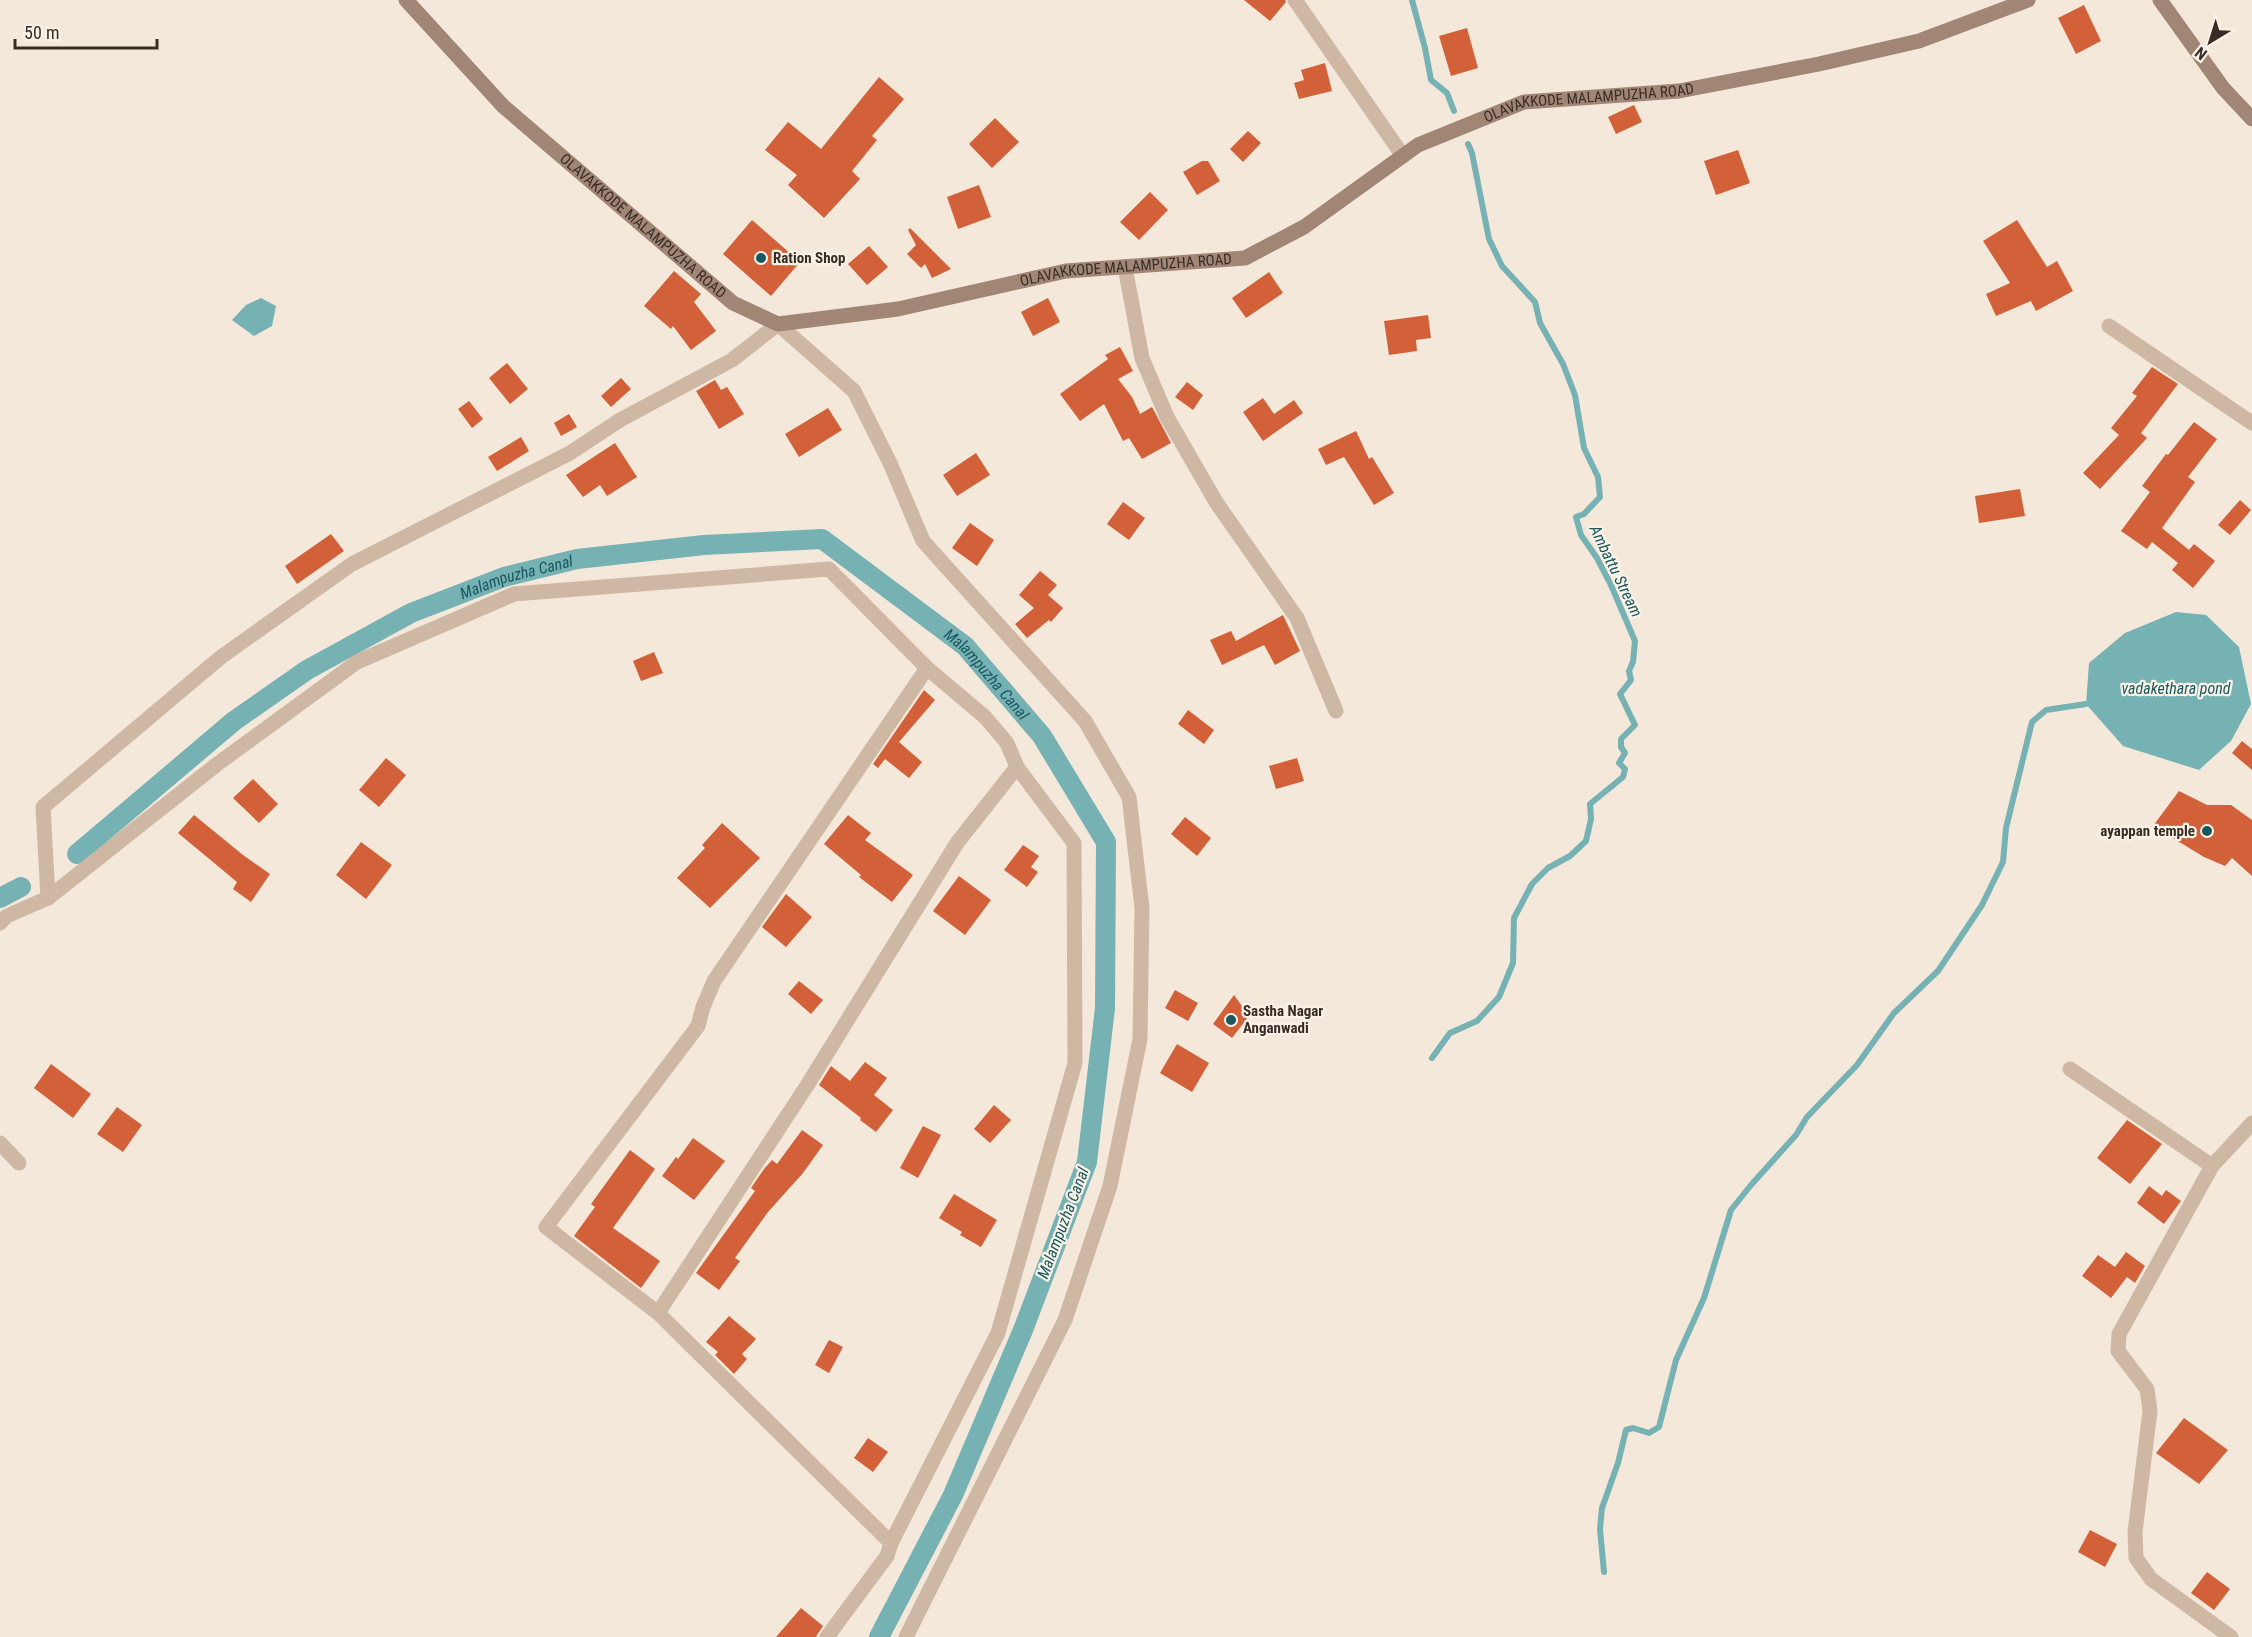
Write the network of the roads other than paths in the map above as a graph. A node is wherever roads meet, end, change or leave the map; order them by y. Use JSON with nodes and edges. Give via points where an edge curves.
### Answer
{"nodes":[{"id":1,"x":406,"y":0,"type":"edge"},
{"id":2,"x":1295,"y":0,"type":"edge"},
{"id":3,"x":2028,"y":0,"type":"edge"},
{"id":4,"x":2160,"y":0,"type":"edge"},
{"id":5,"x":2252,"y":119,"type":"edge"},
{"id":6,"x":1403,"y":156,"type":"junction"},
{"id":7,"x":1125,"y":267,"type":"junction"},
{"id":8,"x":778,"y":324,"type":"junction"},
{"id":9,"x":2109,"y":326,"type":"dead end"},
{"id":10,"x":2252,"y":423,"type":"edge"},
{"id":11,"x":927,"y":668,"type":"junction"},
{"id":12,"x":1336,"y":711,"type":"dead end"},
{"id":13,"x":1017,"y":767,"type":"junction"},
{"id":14,"x":48,"y":898,"type":"junction"},
{"id":15,"x":0,"y":923,"type":"edge"},
{"id":16,"x":2070,"y":1069,"type":"dead end"},
{"id":17,"x":2252,"y":1123,"type":"edge"},
{"id":18,"x":0,"y":1143,"type":"edge"},
{"id":19,"x":19,"y":1163,"type":"dead end"},
{"id":20,"x":2212,"y":1166,"type":"junction"},
{"id":21,"x":658,"y":1313,"type":"junction"},
{"id":22,"x":891,"y":1543,"type":"junction"},
{"id":23,"x":827,"y":1637,"type":"edge"},
{"id":24,"x":906,"y":1637,"type":"edge"},
{"id":25,"x":2231,"y":1637,"type":"edge"}],
"edges":[{"from":1,"to":8,"type":"main road","name":"OLAVAKKODE MALAMPUZHA ROAD","via":[[503,106],[733,303]]},
{"from":2,"to":6,"type":"street"},
{"from":3,"to":6,"type":"main road","name":"OLAVAKKODE MALAMPUZHA ROAD","via":[[1919,41],[1819,64],[1679,91],[1524,102],[1419,145]]},
{"from":4,"to":5,"type":"main road","via":[[2223,88]]},
{"from":6,"to":7,"type":"main road","name":"OLAVAKKODE MALAMPUZHA ROAD","via":[[1304,227],[1245,258]]},
{"from":7,"to":8,"type":"main road","name":"OLAVAKKODE MALAMPUZHA ROAD","via":[[1066,271],[898,309]]},
{"from":7,"to":12,"type":"street","via":[[1142,358],[1167,417],[1216,502],[1297,618]]},
{"from":8,"to":14,"type":"street","via":[[732,360],[620,420],[570,453],[352,564],[221,657],[43,807]]},
{"from":8,"to":24,"type":"street","via":[[854,391],[891,463],[923,541],[1085,721],[1129,797],[1142,908],[1140,1039],[1110,1186],[1065,1320]]},
{"from":9,"to":10,"type":"street"},
{"from":11,"to":13,"type":"street","via":[[985,717],[1007,743]]},
{"from":11,"to":14,"type":"street","via":[[830,569],[514,594],[357,663],[216,765]]},
{"from":11,"to":21,"type":"street","via":[[714,981],[698,1026],[546,1227]]},
{"from":13,"to":21,"type":"street","via":[[957,843],[808,1084]]},
{"from":13,"to":22,"type":"street","via":[[1074,843],[1075,1063],[998,1333]]},
{"from":14,"to":15,"type":"street"},
{"from":16,"to":20,"type":"street"},
{"from":17,"to":20,"type":"street"},
{"from":18,"to":19,"type":"street"},
{"from":20,"to":25,"type":"street","via":[[2119,1334],[2118,1351],[2147,1389],[2150,1411],[2135,1532],[2136,1558],[2151,1579]]},
{"from":21,"to":22,"type":"street"},
{"from":22,"to":23,"type":"street","via":[[887,1556]]}]}
